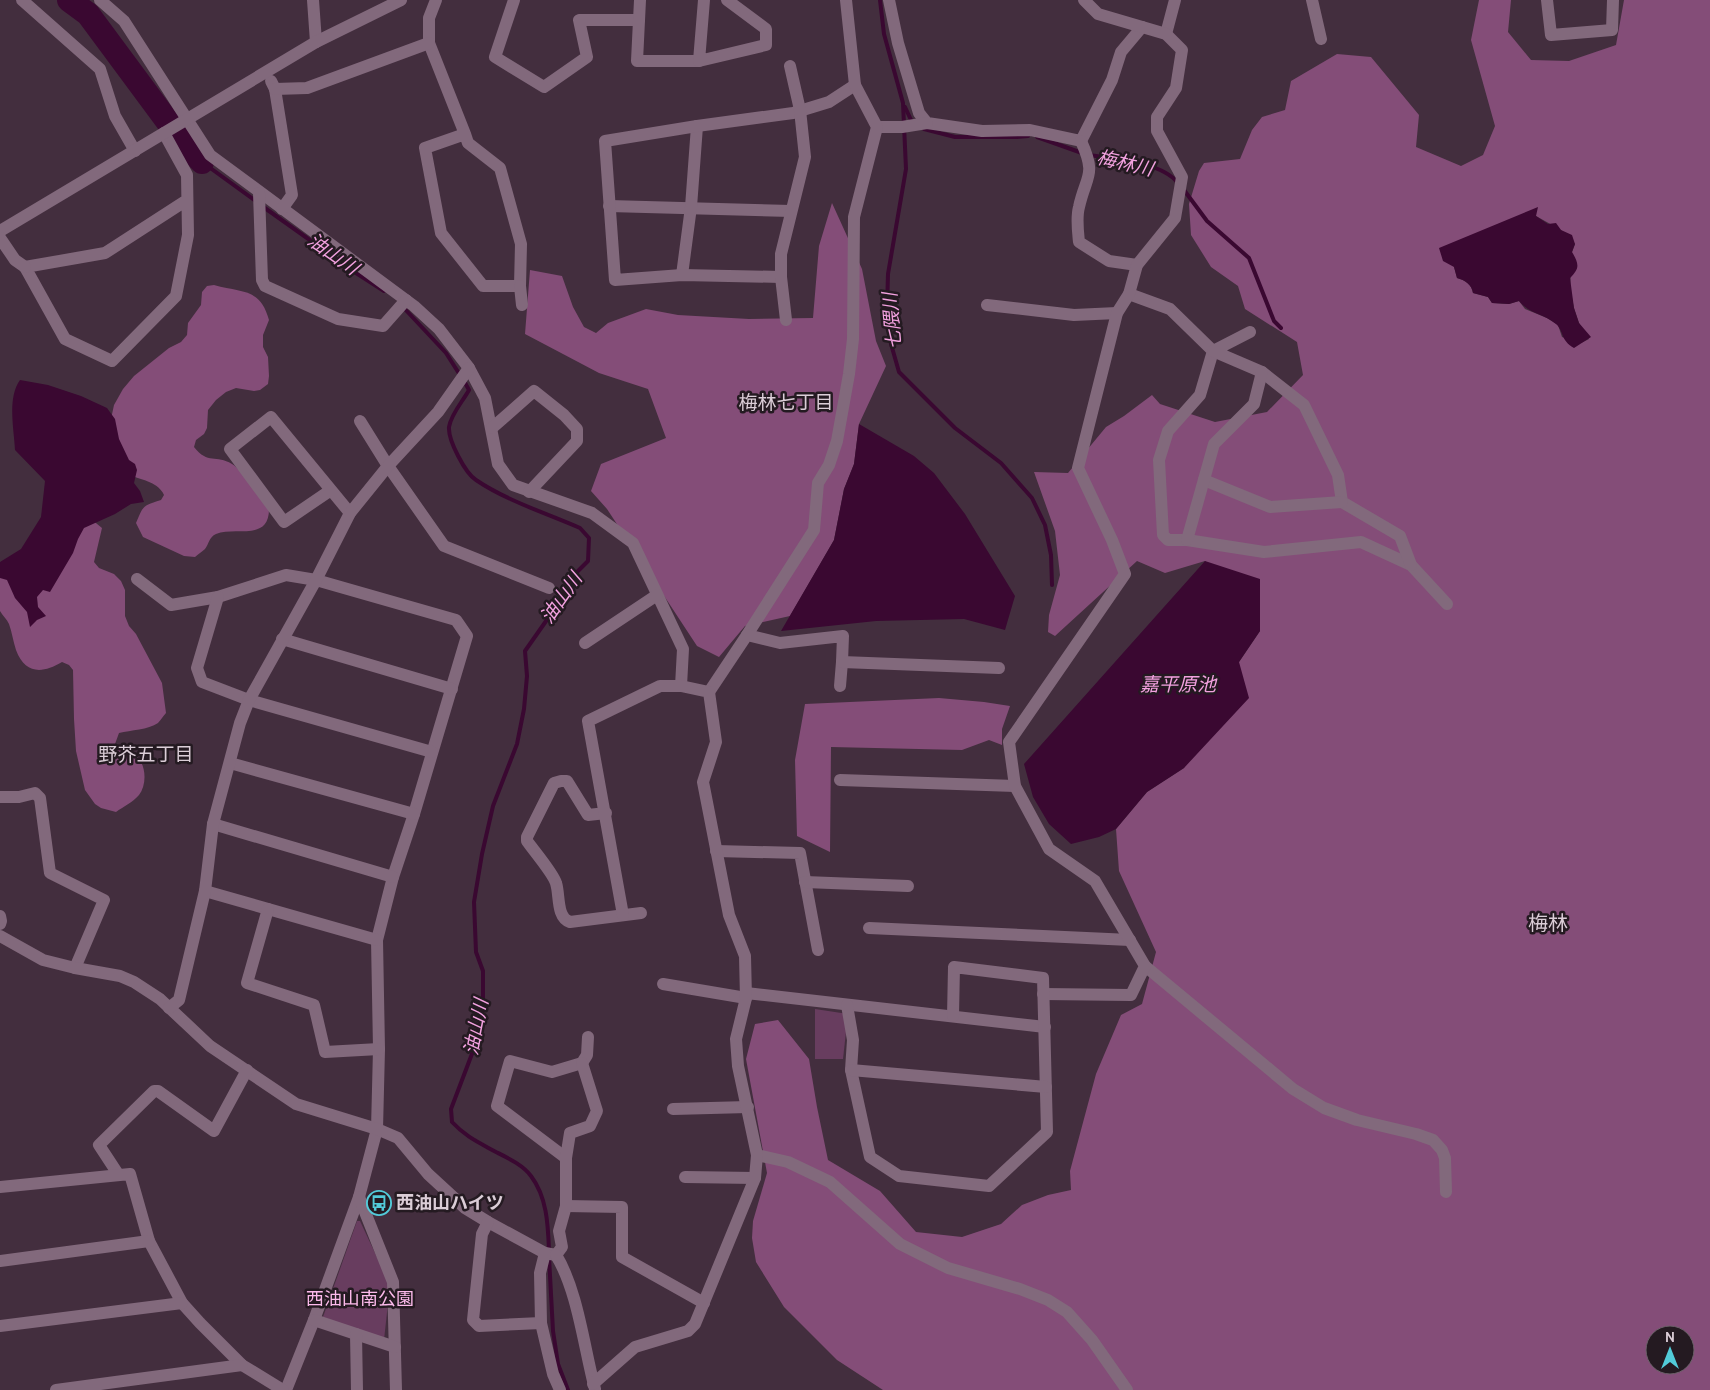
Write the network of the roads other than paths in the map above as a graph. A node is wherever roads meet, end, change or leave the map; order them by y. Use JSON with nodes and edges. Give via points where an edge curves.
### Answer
{"nodes":[{"id":1,"x":22,"y":0,"type":"edge"},
{"id":2,"x":100,"y":0,"type":"edge"},
{"id":3,"x":313,"y":0,"type":"edge"},
{"id":4,"x":401,"y":0,"type":"edge"},
{"id":5,"x":436,"y":0,"type":"edge"},
{"id":6,"x":514,"y":0,"type":"edge"},
{"id":7,"x":640,"y":0,"type":"edge"},
{"id":8,"x":704,"y":0,"type":"edge"},
{"id":9,"x":727,"y":0,"type":"edge"},
{"id":10,"x":846,"y":0,"type":"edge"},
{"id":11,"x":889,"y":0,"type":"edge"},
{"id":12,"x":1084,"y":0,"type":"edge"},
{"id":13,"x":1175,"y":0,"type":"edge"},
{"id":14,"x":1312,"y":0,"type":"edge"},
{"id":15,"x":1547,"y":0,"type":"edge"},
{"id":16,"x":1613,"y":0,"type":"edge"},
{"id":17,"x":639,"y":20,"type":"junction"},
{"id":18,"x":1142,"y":27,"type":"junction"},
{"id":19,"x":1166,"y":34,"type":"junction"},
{"id":20,"x":1321,"y":39,"type":"dead end"},
{"id":21,"x":316,"y":42,"type":"junction"},
{"id":22,"x":429,"y":43,"type":"junction"},
{"id":23,"x":699,"y":62,"type":"junction"},
{"id":24,"x":790,"y":66,"type":"dead end"},
{"id":25,"x":266,"y":72,"type":"junction"},
{"id":26,"x":855,"y":85,"type":"junction"},
{"id":27,"x":275,"y":89,"type":"junction"},
{"id":28,"x":800,"y":110,"type":"junction"},
{"id":29,"x":186,"y":120,"type":"junction"},
{"id":30,"x":927,"y":123,"type":"junction"},
{"id":31,"x":697,"y":126,"type":"junction"},
{"id":32,"x":877,"y":127,"type":"junction"},
{"id":33,"x":164,"y":133,"type":"junction"},
{"id":34,"x":465,"y":134,"type":"junction"},
{"id":35,"x":1082,"y":143,"type":"junction"},
{"id":36,"x":135,"y":151,"type":"junction"},
{"id":37,"x":259,"y":193,"type":"junction"},
{"id":38,"x":187,"y":200,"type":"junction"},
{"id":39,"x":610,"y":206,"type":"junction"},
{"id":40,"x":690,"y":207,"type":"junction"},
{"id":41,"x":282,"y":209,"type":"junction"},
{"id":42,"x":791,"y":211,"type":"junction"},
{"id":43,"x":0,"y":231,"type":"edge"},
{"id":44,"x":0,"y":238,"type":"edge"},
{"id":45,"x":1137,"y":265,"type":"junction"},
{"id":46,"x":26,"y":267,"type":"junction"},
{"id":47,"x":682,"y":275,"type":"junction"},
{"id":48,"x":781,"y":277,"type":"junction"},
{"id":49,"x":520,"y":286,"type":"junction"},
{"id":50,"x":1129,"y":294,"type":"junction"},
{"id":51,"x":402,"y":304,"type":"junction"},
{"id":52,"x":522,"y":305,"type":"dead end"},
{"id":53,"x":987,"y":305,"type":"dead end"},
{"id":54,"x":1117,"y":313,"type":"junction"},
{"id":55,"x":786,"y":320,"type":"dead end"},
{"id":56,"x":1250,"y":332,"type":"dead end"},
{"id":57,"x":1213,"y":350,"type":"junction"},
{"id":58,"x":469,"y":368,"type":"junction"},
{"id":59,"x":1262,"y":372,"type":"junction"},
{"id":60,"x":360,"y":421,"type":"dead end"},
{"id":61,"x":492,"y":428,"type":"junction"},
{"id":62,"x":388,"y":466,"type":"junction"},
{"id":63,"x":1204,"y":480,"type":"junction"},
{"id":64,"x":331,"y":490,"type":"junction"},
{"id":65,"x":529,"y":492,"type":"junction"},
{"id":66,"x":1342,"y":502,"type":"junction"},
{"id":67,"x":350,"y":513,"type":"junction"},
{"id":68,"x":1187,"y":540,"type":"junction"},
{"id":69,"x":1411,"y":565,"type":"junction"},
{"id":70,"x":137,"y":579,"type":"dead end"},
{"id":71,"x":316,"y":580,"type":"junction"},
{"id":72,"x":549,"y":588,"type":"dead end"},
{"id":73,"x":218,"y":596,"type":"junction"},
{"id":74,"x":657,"y":596,"type":"junction"},
{"id":75,"x":1447,"y":604,"type":"dead end"},
{"id":76,"x":747,"y":635,"type":"junction"},
{"id":77,"x":282,"y":639,"type":"junction"},
{"id":78,"x":585,"y":643,"type":"dead end"},
{"id":79,"x":842,"y":662,"type":"junction"},
{"id":80,"x":999,"y":668,"type":"dead end"},
{"id":81,"x":680,"y":686,"type":"junction"},
{"id":82,"x":840,"y":686,"type":"dead end"},
{"id":83,"x":452,"y":689,"type":"junction"},
{"id":84,"x":709,"y":692,"type":"junction"},
{"id":85,"x":249,"y":700,"type":"junction"},
{"id":86,"x":432,"y":752,"type":"junction"},
{"id":87,"x":230,"y":763,"type":"junction"},
{"id":88,"x":840,"y":780,"type":"dead end"},
{"id":89,"x":1015,"y":786,"type":"junction"},
{"id":90,"x":0,"y":797,"type":"edge"},
{"id":91,"x":414,"y":814,"type":"junction"},
{"id":92,"x":606,"y":814,"type":"junction"},
{"id":93,"x":213,"y":824,"type":"junction"},
{"id":94,"x":716,"y":851,"type":"junction"},
{"id":95,"x":393,"y":877,"type":"junction"},
{"id":96,"x":806,"y":882,"type":"junction"},
{"id":97,"x":908,"y":886,"type":"dead end"},
{"id":98,"x":205,"y":890,"type":"junction"},
{"id":99,"x":268,"y":909,"type":"junction"},
{"id":100,"x":641,"y":914,"type":"dead end"},
{"id":101,"x":623,"y":915,"type":"junction"},
{"id":102,"x":0,"y":916,"type":"edge"},
{"id":103,"x":0,"y":924,"type":"edge"},
{"id":104,"x":869,"y":928,"type":"dead end"},
{"id":105,"x":0,"y":936,"type":"edge"},
{"id":106,"x":377,"y":940,"type":"junction"},
{"id":107,"x":1130,"y":940,"type":"junction"},
{"id":108,"x":818,"y":950,"type":"dead end"},
{"id":109,"x":1145,"y":966,"type":"junction"},
{"id":110,"x":75,"y":968,"type":"junction"},
{"id":111,"x":664,"y":984,"type":"dead end"},
{"id":112,"x":1043,"y":994,"type":"junction"},
{"id":113,"x":746,"y":995,"type":"junction"},
{"id":114,"x":847,"y":1005,"type":"junction"},
{"id":115,"x":169,"y":1008,"type":"junction"},
{"id":116,"x":952,"y":1016,"type":"junction"},
{"id":117,"x":1045,"y":1027,"type":"junction"},
{"id":118,"x":588,"y":1037,"type":"dead end"},
{"id":119,"x":379,"y":1048,"type":"junction"},
{"id":120,"x":582,"y":1063,"type":"junction"},
{"id":121,"x":247,"y":1070,"type":"junction"},
{"id":122,"x":851,"y":1070,"type":"junction"},
{"id":123,"x":1046,"y":1087,"type":"junction"},
{"id":124,"x":748,"y":1107,"type":"junction"},
{"id":125,"x":673,"y":1108,"type":"dead end"},
{"id":126,"x":377,"y":1129,"type":"junction"},
{"id":127,"x":757,"y":1154,"type":"junction"},
{"id":128,"x":566,"y":1158,"type":"junction"},
{"id":129,"x":118,"y":1174,"type":"junction"},
{"id":130,"x":685,"y":1177,"type":"dead end"},
{"id":131,"x":754,"y":1178,"type":"junction"},
{"id":132,"x":0,"y":1187,"type":"edge"},
{"id":133,"x":1446,"y":1192,"type":"dead end"},
{"id":134,"x":359,"y":1197,"type":"junction"},
{"id":135,"x":566,"y":1206,"type":"junction"},
{"id":136,"x":488,"y":1222,"type":"junction"},
{"id":137,"x":149,"y":1241,"type":"junction"},
{"id":138,"x":551,"y":1254,"type":"junction"},
{"id":139,"x":0,"y":1261,"type":"edge"},
{"id":140,"x":182,"y":1303,"type":"junction"},
{"id":141,"x":704,"y":1303,"type":"junction"},
{"id":142,"x":314,"y":1320,"type":"junction"},
{"id":143,"x":541,"y":1323,"type":"junction"},
{"id":144,"x":0,"y":1326,"type":"edge"},
{"id":145,"x":356,"y":1334,"type":"junction"},
{"id":146,"x":395,"y":1347,"type":"junction"},
{"id":147,"x":242,"y":1365,"type":"junction"},
{"id":148,"x":109,"y":1386,"type":"edge"},
{"id":149,"x":594,"y":1387,"type":"edge"},
{"id":150,"x":56,"y":1390,"type":"edge"},
{"id":151,"x":285,"y":1390,"type":"edge"},
{"id":152,"x":357,"y":1390,"type":"edge"},
{"id":153,"x":396,"y":1390,"type":"edge"},
{"id":154,"x":560,"y":1390,"type":"edge"},
{"id":155,"x":1127,"y":1390,"type":"edge"}],
"edges":[{"from":1,"to":36,"type":"street","via":[[100,69],[115,116]]},
{"from":2,"to":29,"type":"street","via":[[124,21]]},
{"from":3,"to":21,"type":"street"},
{"from":4,"to":21,"type":"street"},
{"from":5,"to":22,"type":"street","via":[[429,18]]},
{"from":6,"to":17,"type":"street","via":[[495,57],[544,86],[586,57],[579,20]]},
{"from":7,"to":17,"type":"street"},
{"from":8,"to":23,"type":"street"},
{"from":9,"to":23,"type":"street","via":[[766,29],[766,45]]},
{"from":10,"to":26,"type":"street"},
{"from":11,"to":30,"type":"street","via":[[919,113]]},
{"from":12,"to":18,"type":"street","via":[[1098,14]]},
{"from":13,"to":19,"type":"street"},
{"from":14,"to":20,"type":"street"},
{"from":15,"to":16,"type":"street","via":[[1551,35],[1612,30]]},
{"from":17,"to":23,"type":"street","via":[[637,62]]},
{"from":18,"to":19,"type":"street"},
{"from":18,"to":35,"type":"street","via":[[1121,52],[1112,80]]},
{"from":19,"to":45,"type":"street","via":[[1182,50],[1176,88],[1157,117],[1157,131],[1182,177],[1174,218]]},
{"from":21,"to":25,"type":"street"},
{"from":22,"to":27,"type":"street","via":[[307,88]]},
{"from":22,"to":34,"type":"street"},
{"from":24,"to":28,"type":"street"},
{"from":25,"to":27,"type":"street"},
{"from":25,"to":29,"type":"street"},
{"from":26,"to":28,"type":"street","via":[[829,102]]},
{"from":26,"to":32,"type":"street"},
{"from":27,"to":41,"type":"street","via":[[292,196]]},
{"from":28,"to":31,"type":"street"},
{"from":28,"to":42,"type":"street","via":[[805,156]]},
{"from":29,"to":33,"type":"street"},
{"from":29,"to":37,"type":"street","via":[[210,155]]},
{"from":30,"to":32,"type":"street"},
{"from":30,"to":35,"type":"street","via":[[982,132],[1030,130]]},
{"from":31,"to":39,"type":"street","via":[[605,141]]},
{"from":31,"to":40,"type":"street"},
{"from":32,"to":76,"type":"street","via":[[854,217],[853,339],[837,441],[829,465],[818,483],[814,530]]},
{"from":33,"to":36,"type":"street"},
{"from":33,"to":38,"type":"street","via":[[187,174]]},
{"from":34,"to":49,"type":"street","via":[[468,143],[500,168],[521,244]]},
{"from":34,"to":49,"type":"street","via":[[425,148],[442,233],[484,286]]},
{"from":35,"to":45,"type":"street","via":[[1090,161],[1090,177],[1078,209],[1079,242],[1109,261]]},
{"from":36,"to":43,"type":"street"},
{"from":37,"to":41,"type":"street"},
{"from":37,"to":51,"type":"street","via":[[262,280],[265,286],[338,320],[384,326]]},
{"from":38,"to":46,"type":"street","via":[[105,253]]},
{"from":38,"to":46,"type":"street","via":[[188,235],[176,296],[112,361],[65,339]]},
{"from":39,"to":40,"type":"street"},
{"from":39,"to":47,"type":"street","via":[[614,280]]},
{"from":40,"to":42,"type":"street"},
{"from":40,"to":47,"type":"street"},
{"from":41,"to":51,"type":"street"},
{"from":42,"to":48,"type":"street","via":[[781,254]]},
{"from":44,"to":46,"type":"street","via":[[15,260]]},
{"from":45,"to":50,"type":"street"},
{"from":47,"to":48,"type":"street"},
{"from":48,"to":55,"type":"street"},
{"from":49,"to":52,"type":"street"},
{"from":50,"to":54,"type":"street"},
{"from":50,"to":57,"type":"street","via":[[1170,309]]},
{"from":51,"to":58,"type":"street","via":[[439,329]]},
{"from":53,"to":54,"type":"street","via":[[1074,314]]},
{"from":54,"to":89,"type":"street","via":[[1078,468],[1125,574],[1009,742]]},
{"from":56,"to":57,"type":"street"},
{"from":57,"to":59,"type":"street"},
{"from":57,"to":68,"type":"street","via":[[1200,395],[1168,431],[1160,460],[1163,535],[1168,540]]},
{"from":58,"to":61,"type":"street","via":[[485,398]]},
{"from":58,"to":62,"type":"street","via":[[438,412]]},
{"from":59,"to":63,"type":"street","via":[[1254,404],[1214,444]]},
{"from":59,"to":66,"type":"street","via":[[1304,405],[1338,475]]},
{"from":60,"to":62,"type":"street"},
{"from":61,"to":65,"type":"street","via":[[498,464],[513,485]]},
{"from":61,"to":65,"type":"street","via":[[534,391],[564,414],[577,429],[577,441]]},
{"from":62,"to":67,"type":"street"},
{"from":62,"to":72,"type":"street","via":[[444,546]]},
{"from":63,"to":66,"type":"street","via":[[1270,508]]},
{"from":63,"to":68,"type":"street"},
{"from":64,"to":64,"type":"street","via":[[271,417],[230,449],[284,522]]},
{"from":64,"to":67,"type":"street"},
{"from":65,"to":74,"type":"street","via":[[592,513],[633,543]]},
{"from":66,"to":69,"type":"street","via":[[1400,536]]},
{"from":67,"to":71,"type":"street"},
{"from":68,"to":69,"type":"street","via":[[1264,552],[1361,542]]},
{"from":69,"to":75,"type":"street"},
{"from":70,"to":73,"type":"street","via":[[171,605]]},
{"from":71,"to":73,"type":"street","via":[[286,575]]},
{"from":71,"to":77,"type":"street"},
{"from":71,"to":83,"type":"street","via":[[456,620],[468,636]]},
{"from":73,"to":85,"type":"street","via":[[196,668],[202,682]]},
{"from":74,"to":78,"type":"street"},
{"from":74,"to":81,"type":"street","via":[[683,649]]},
{"from":76,"to":79,"type":"street","via":[[780,643],[843,636]]},
{"from":76,"to":84,"type":"street"},
{"from":77,"to":83,"type":"street"},
{"from":77,"to":85,"type":"street"},
{"from":79,"to":80,"type":"street"},
{"from":79,"to":82,"type":"street"},
{"from":81,"to":84,"type":"street"},
{"from":81,"to":92,"type":"street","via":[[660,686],[588,721]]},
{"from":83,"to":86,"type":"street"},
{"from":84,"to":94,"type":"street","via":[[716,742],[702,782]]},
{"from":85,"to":86,"type":"street"},
{"from":85,"to":87,"type":"street"},
{"from":86,"to":91,"type":"street"},
{"from":87,"to":91,"type":"street"},
{"from":87,"to":93,"type":"street"},
{"from":88,"to":89,"type":"street"},
{"from":89,"to":107,"type":"street","via":[[1049,849],[1095,881]]},
{"from":90,"to":110,"type":"street","via":[[35,793],[40,798],[50,873],[104,900]]},
{"from":91,"to":95,"type":"street"},
{"from":92,"to":101,"type":"street"},
{"from":92,"to":101,"type":"street","via":[[588,814],[567,781],[554,783],[527,841],[556,881],[563,919],[570,922]]},
{"from":93,"to":95,"type":"street"},
{"from":93,"to":98,"type":"street"},
{"from":94,"to":96,"type":"street","via":[[800,854]]},
{"from":94,"to":113,"type":"street","via":[[729,915],[745,956]]},
{"from":95,"to":106,"type":"street"},
{"from":96,"to":97,"type":"street"},
{"from":96,"to":108,"type":"street"},
{"from":98,"to":99,"type":"street"},
{"from":98,"to":115,"type":"street","via":[[179,1000]]},
{"from":99,"to":106,"type":"street"},
{"from":99,"to":119,"type":"street","via":[[247,984],[314,1005],[325,1052]]},
{"from":100,"to":101,"type":"street"},
{"from":102,"to":103,"type":"street"},
{"from":104,"to":107,"type":"street"},
{"from":105,"to":110,"type":"street","via":[[43,960]]},
{"from":106,"to":119,"type":"street"},
{"from":107,"to":109,"type":"street"},
{"from":109,"to":112,"type":"street","via":[[1132,995]]},
{"from":109,"to":133,"type":"street","via":[[1293,1089],[1324,1108],[1432,1140],[1445,1158]]},
{"from":110,"to":115,"type":"street","via":[[120,976],[147,989]]},
{"from":111,"to":113,"type":"street"},
{"from":112,"to":116,"type":"street","via":[[1043,978],[954,967]]},
{"from":112,"to":117,"type":"street"},
{"from":113,"to":114,"type":"street"},
{"from":113,"to":124,"type":"street","via":[[736,1039],[738,1066]]},
{"from":114,"to":116,"type":"street"},
{"from":114,"to":122,"type":"street","via":[[853,1040]]},
{"from":115,"to":121,"type":"street","via":[[210,1046]]},
{"from":116,"to":117,"type":"street"},
{"from":117,"to":123,"type":"street"},
{"from":118,"to":120,"type":"street","via":[[588,1054]]},
{"from":119,"to":126,"type":"street"},
{"from":120,"to":128,"type":"street","via":[[597,1111],[590,1126],[570,1133]]},
{"from":120,"to":128,"type":"street","via":[[552,1072],[510,1061],[497,1106]]},
{"from":121,"to":126,"type":"street","via":[[296,1104]]},
{"from":121,"to":129,"type":"street","via":[[214,1131],[154,1091],[99,1145]]},
{"from":122,"to":123,"type":"street"},
{"from":122,"to":123,"type":"street","via":[[870,1157],[898,1176],[989,1186],[1047,1132]]},
{"from":124,"to":125,"type":"street"},
{"from":124,"to":127,"type":"street"},
{"from":126,"to":134,"type":"street"},
{"from":126,"to":136,"type":"street","via":[[398,1138],[428,1174],[465,1208]]},
{"from":127,"to":131,"type":"street"},
{"from":127,"to":155,"type":"street","via":[[788,1162],[830,1182],[900,1244],[948,1268],[1020,1289],[1067,1312],[1092,1340]]},
{"from":128,"to":135,"type":"street"},
{"from":129,"to":132,"type":"street"},
{"from":129,"to":137,"type":"street","via":[[130,1174]]},
{"from":130,"to":131,"type":"street"},
{"from":131,"to":141,"type":"street"},
{"from":134,"to":142,"type":"street"},
{"from":134,"to":146,"type":"street","via":[[393,1282]]},
{"from":135,"to":138,"type":"street","via":[[559,1231],[562,1248]]},
{"from":135,"to":141,"type":"street","via":[[622,1207],[622,1257]]},
{"from":136,"to":138,"type":"street"},
{"from":136,"to":143,"type":"street","via":[[482,1234],[473,1320],[480,1326]]},
{"from":137,"to":139,"type":"street"},
{"from":137,"to":140,"type":"street"},
{"from":138,"to":143,"type":"street","via":[[540,1273]]},
{"from":138,"to":149,"type":"street","via":[[564,1268]]},
{"from":140,"to":144,"type":"street"},
{"from":140,"to":147,"type":"street"},
{"from":141,"to":149,"type":"street","via":[[695,1324],[688,1331],[635,1347]]},
{"from":142,"to":145,"type":"street"},
{"from":142,"to":151,"type":"street"},
{"from":143,"to":154,"type":"street"},
{"from":145,"to":146,"type":"street"},
{"from":145,"to":152,"type":"street"},
{"from":146,"to":153,"type":"street"},
{"from":147,"to":148,"type":"street"},
{"from":147,"to":151,"type":"street"},
{"from":148,"to":150,"type":"street"}]}
